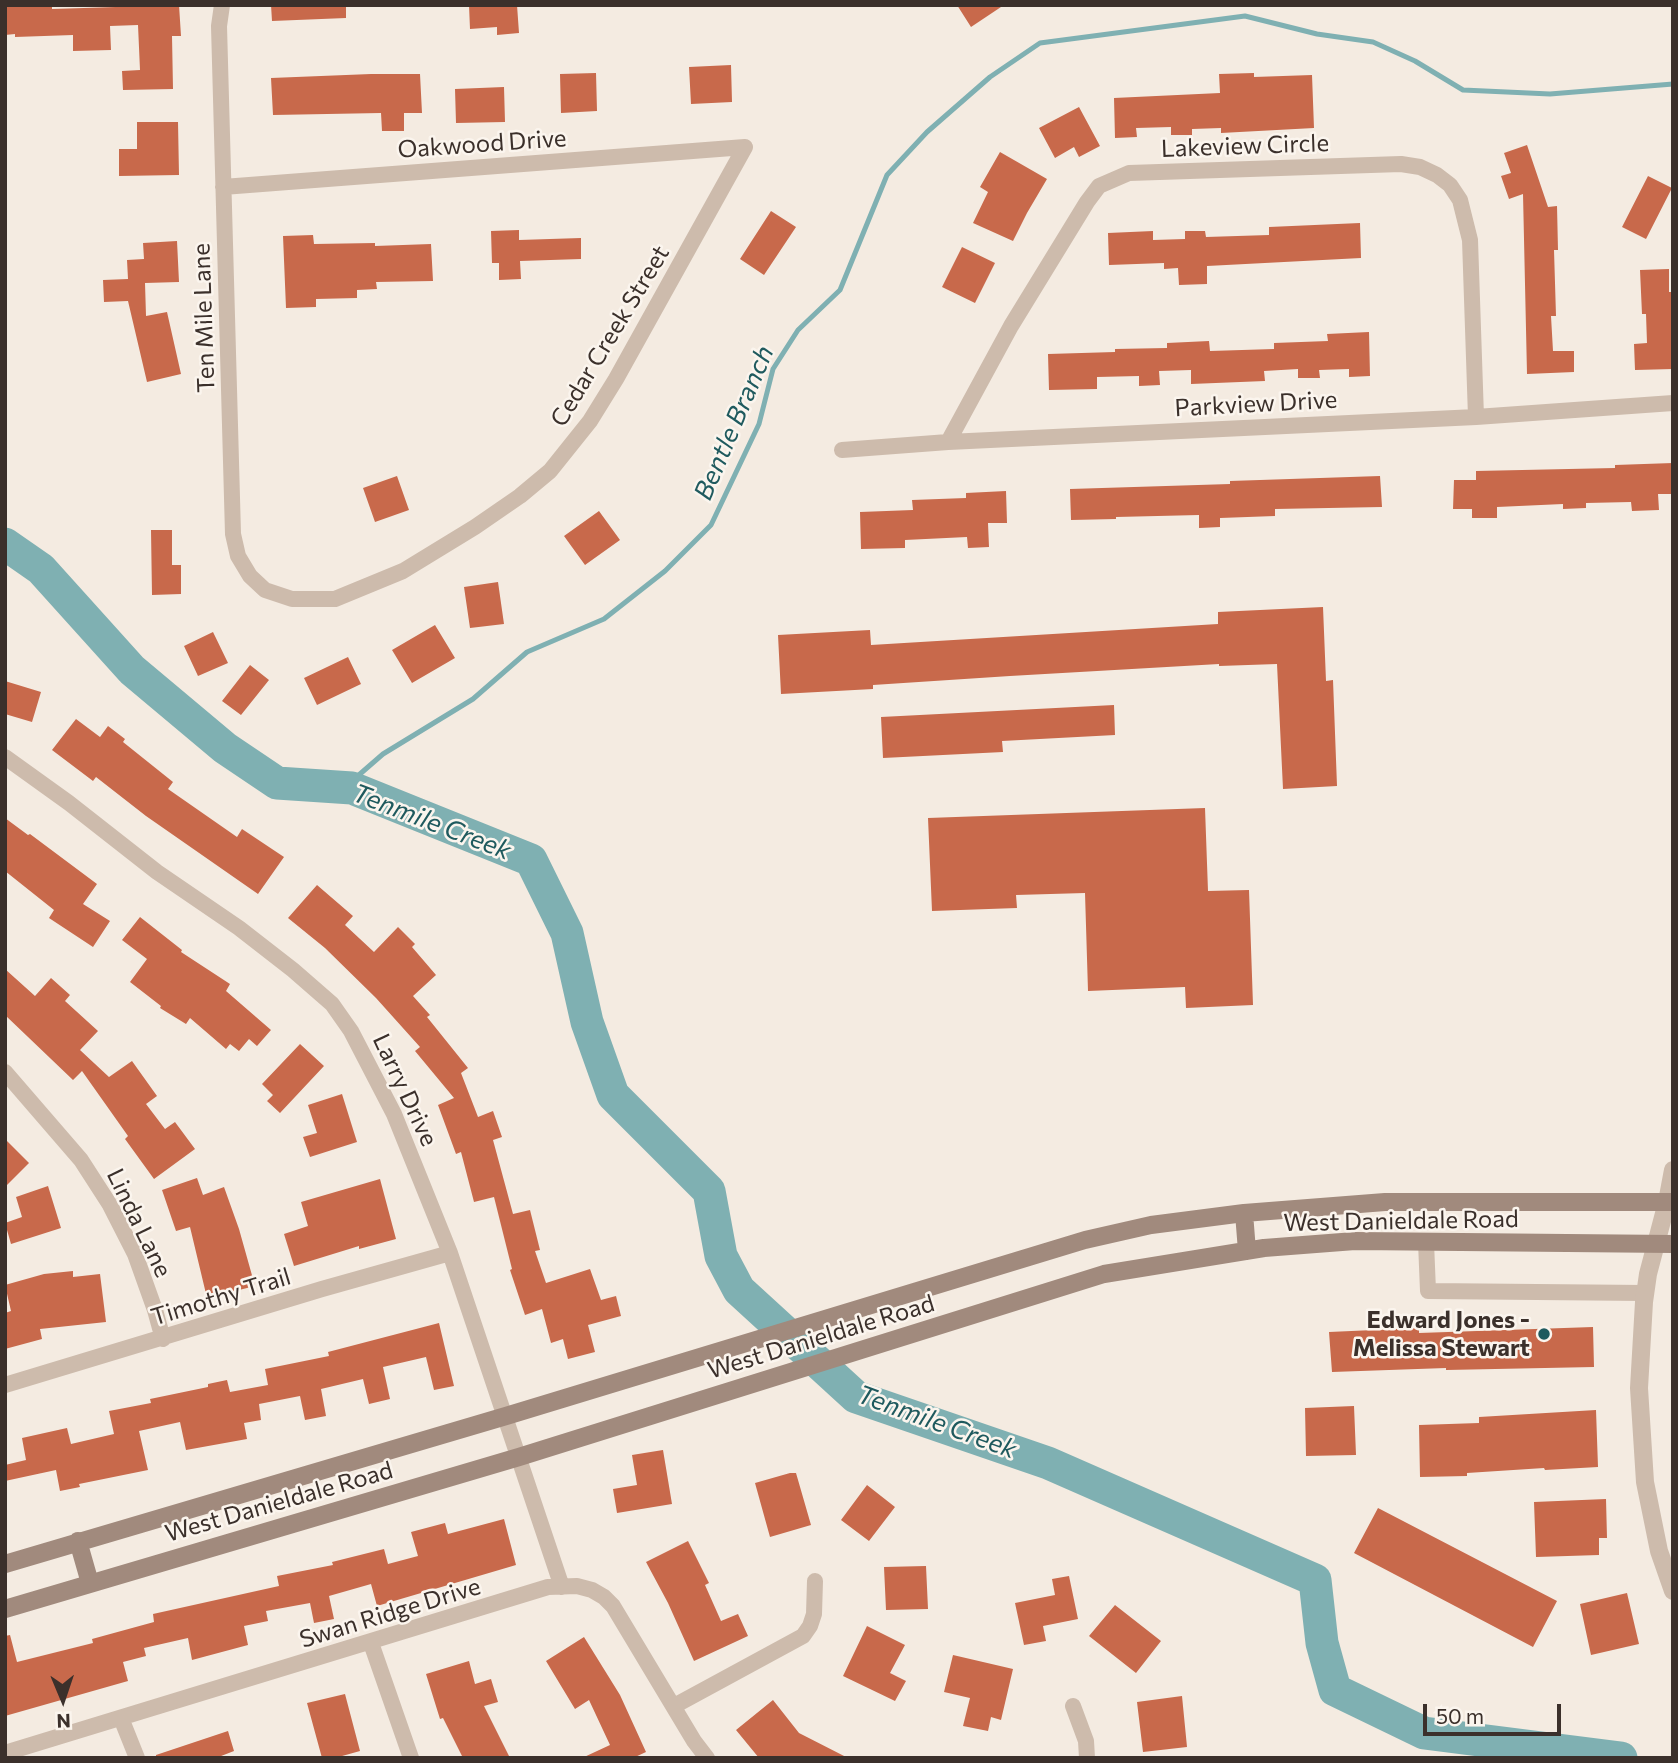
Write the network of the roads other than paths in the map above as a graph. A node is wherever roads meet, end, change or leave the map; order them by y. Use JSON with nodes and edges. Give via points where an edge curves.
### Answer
{"nodes":[{"id":1,"x":222,"y":5,"type":"edge"},
{"id":2,"x":745,"y":147,"type":"joint"},
{"id":3,"x":223,"y":187,"type":"junction"},
{"id":4,"x":1673,"y":403,"type":"edge"},
{"id":5,"x":1476,"y":417,"type":"junction"},
{"id":6,"x":948,"y":442,"type":"junction"},
{"id":7,"x":842,"y":450,"type":"dead end"},
{"id":8,"x":292,"y":599,"type":"joint"},
{"id":9,"x":5,"y":757,"type":"edge"},
{"id":10,"x":5,"y":1072,"type":"edge"},
{"id":11,"x":1673,"y":1171,"type":"edge"},
{"id":12,"x":1670,"y":1202,"type":"edge"},
{"id":13,"x":1244,"y":1213,"type":"junction"},
{"id":14,"x":1426,"y":1242,"type":"junction"},
{"id":15,"x":1664,"y":1245,"type":"edge"},
{"id":16,"x":1247,"y":1251,"type":"junction"},
{"id":17,"x":450,"y":1253,"type":"junction"},
{"id":18,"x":1645,"y":1293,"type":"junction"},
{"id":19,"x":163,"y":1339,"type":"junction"},
{"id":20,"x":5,"y":1385,"type":"edge"},
{"id":21,"x":506,"y":1416,"type":"junction"},
{"id":22,"x":519,"y":1457,"type":"junction"},
{"id":23,"x":78,"y":1541,"type":"junction"},
{"id":24,"x":5,"y":1564,"type":"edge"},
{"id":25,"x":815,"y":1581,"type":"dead end"},
{"id":26,"x":90,"y":1583,"type":"junction"},
{"id":27,"x":562,"y":1587,"type":"junction"},
{"id":28,"x":1673,"y":1591,"type":"edge"},
{"id":29,"x":5,"y":1609,"type":"edge"},
{"id":30,"x":371,"y":1643,"type":"junction"},
{"id":31,"x":674,"y":1706,"type":"junction"},
{"id":32,"x":1073,"y":1706,"type":"dead end"},
{"id":33,"x":121,"y":1718,"type":"junction"},
{"id":34,"x":5,"y":1753,"type":"edge"},
{"id":35,"x":137,"y":1758,"type":"edge"},
{"id":36,"x":411,"y":1758,"type":"edge"},
{"id":37,"x":707,"y":1758,"type":"edge"},
{"id":38,"x":1087,"y":1758,"type":"edge"}],
"edges":[{"from":1,"to":3,"type":"street","name":"Ten Mile Lane"},
{"from":2,"to":3,"type":"street","name":"Oakwood Drive"},
{"from":2,"to":8,"type":"street","name":"Cedar Creek Street","via":[[616,379],[550,471],[475,527],[403,571],[335,599]]},
{"from":3,"to":8,"type":"street","name":"Ten Mile Lane","via":[[233,534],[238,556],[250,576],[265,590]]},
{"from":4,"to":5,"type":"street","name":"Parkview Drive"},
{"from":5,"to":6,"type":"street","name":"Parkview Drive"},
{"from":5,"to":6,"type":"street","name":"Lakeview Circle","via":[[1470,240],[1460,200],[1437,175],[1401,164],[1129,173],[1099,186],[1087,202],[1011,326]]},
{"from":6,"to":7,"type":"street","name":"Parkview Drive"},
{"from":9,"to":17,"type":"street","name":"Larry Drive","via":[[239,928],[332,1004],[394,1114]]},
{"from":10,"to":19,"type":"street","name":"Linda Lane","via":[[81,1160],[110,1205],[135,1254]]},
{"from":11,"to":12,"type":"street"},
{"from":12,"to":13,"type":"main road","name":"West Danieldale Road","via":[[1385,1202]]},
{"from":12,"to":15,"type":"street"},
{"from":13,"to":16,"type":"main road"},
{"from":13,"to":21,"type":"main road","name":"West Danieldale Road","via":[[1151,1225],[1085,1240]]},
{"from":14,"to":15,"type":"main road","name":"West Danieldale Road"},
{"from":14,"to":16,"type":"main road","name":"West Danieldale Road","via":[[1355,1241]]},
{"from":14,"to":18,"type":"street","via":[[1428,1291]]},
{"from":15,"to":18,"type":"street"},
{"from":16,"to":22,"type":"main road","name":"West Danieldale Road","via":[[1104,1274]]},
{"from":17,"to":19,"type":"street","name":"Timothy Trail"},
{"from":17,"to":21,"type":"street","name":"Larry Drive"},
{"from":18,"to":28,"type":"street","via":[[1639,1359],[1645,1482],[1659,1551]]},
{"from":19,"to":20,"type":"street","name":"Timothy Trail"},
{"from":21,"to":22,"type":"street","name":"Larry Drive"},
{"from":21,"to":23,"type":"main road","name":"West Danieldale Road"},
{"from":22,"to":26,"type":"main road","name":"West Danieldale Road"},
{"from":22,"to":27,"type":"street","name":"Larry Drive"},
{"from":23,"to":24,"type":"main road","name":"West Danieldale Road"},
{"from":23,"to":26,"type":"main road"},
{"from":25,"to":31,"type":"street","via":[[814,1614],[803,1636]]},
{"from":26,"to":29,"type":"main road","name":"West Danieldale Road"},
{"from":27,"to":30,"type":"street","name":"Swan Ridge Drive","via":[[548,1587]]},
{"from":27,"to":31,"type":"street","name":"Swan Ridge Drive","via":[[592,1590],[613,1606]]},
{"from":30,"to":33,"type":"street","name":"Swan Ridge Drive"},
{"from":30,"to":36,"type":"street"},
{"from":31,"to":37,"type":"street","name":"Swan Ridge Drive"},
{"from":32,"to":38,"type":"street"},
{"from":33,"to":34,"type":"street","name":"Swan Ridge Drive"},
{"from":33,"to":35,"type":"street"}]}
